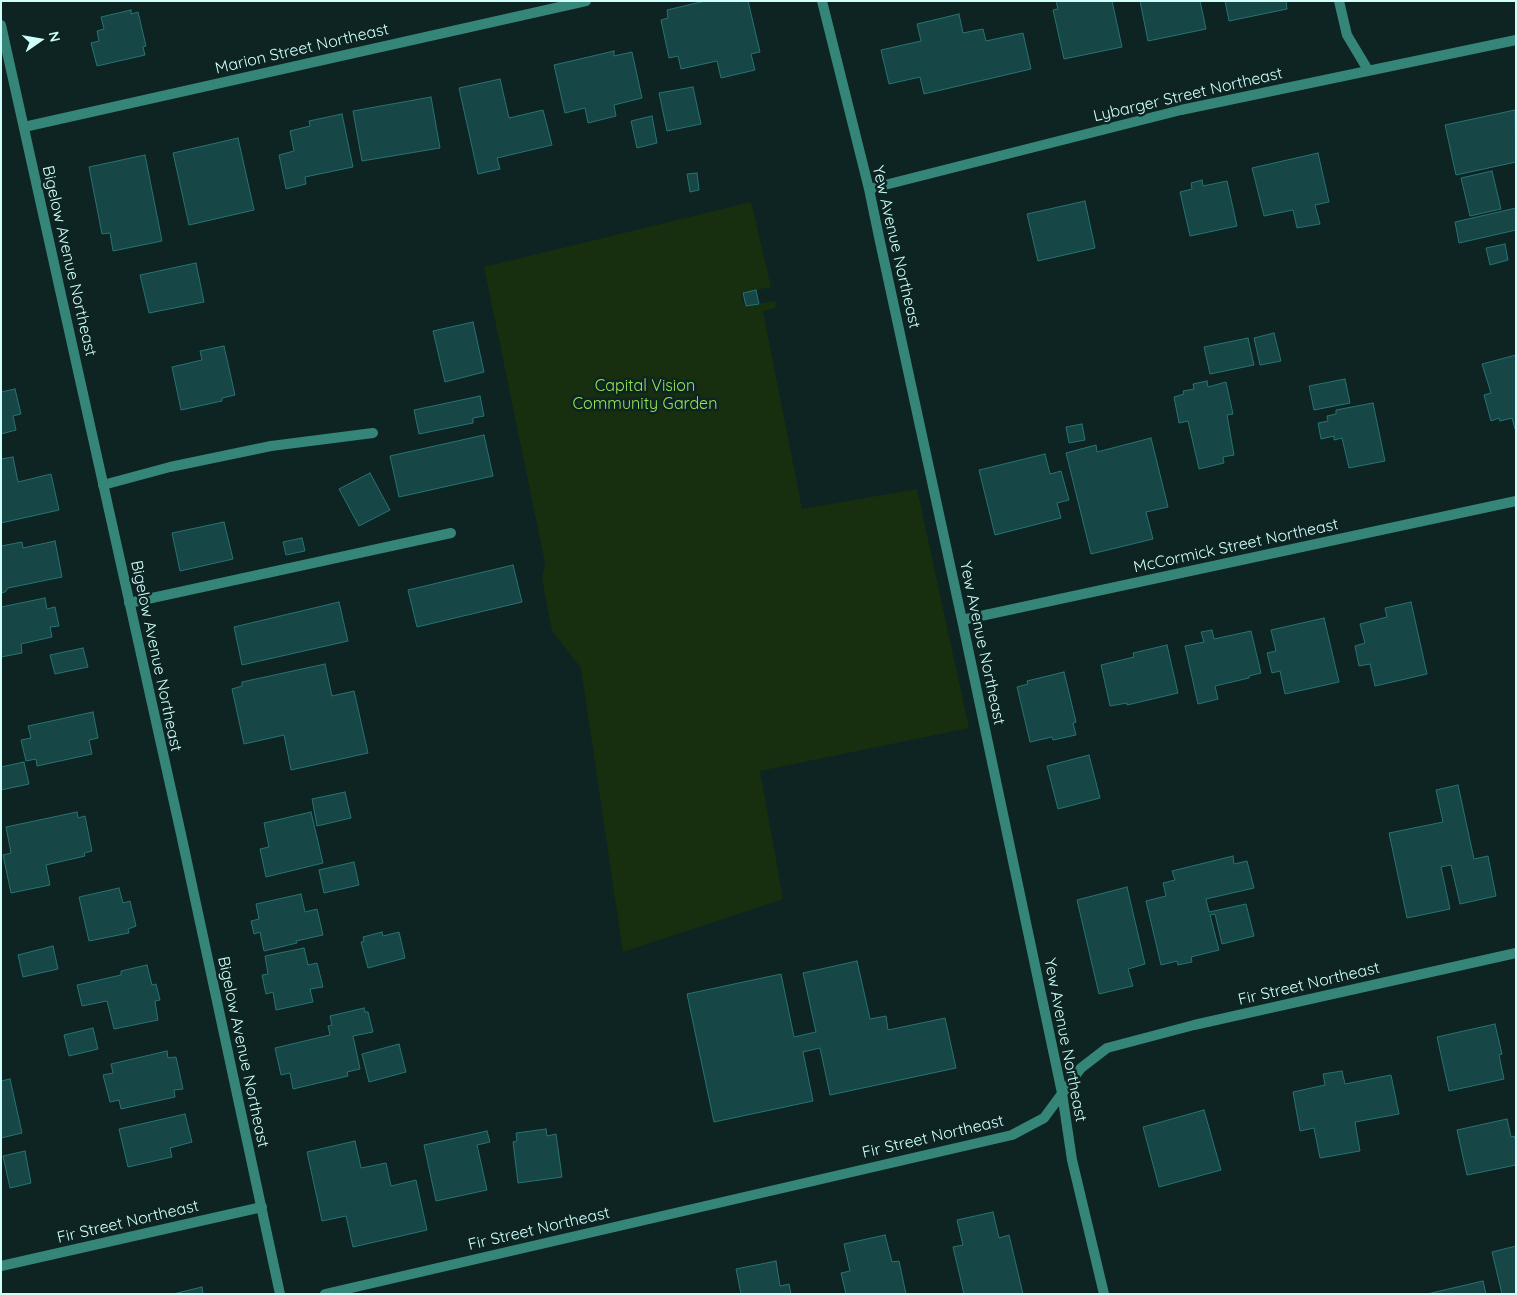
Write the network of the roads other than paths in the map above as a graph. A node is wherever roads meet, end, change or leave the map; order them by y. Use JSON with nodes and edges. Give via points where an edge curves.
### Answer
{"nodes":[{"id":1,"x":586,"y":1,"type":"edge"},
{"id":2,"x":822,"y":1,"type":"edge"},
{"id":3,"x":1339,"y":1,"type":"edge"},
{"id":4,"x":1,"y":25,"type":"edge"},
{"id":5,"x":1516,"y":40,"type":"edge"},
{"id":6,"x":1368,"y":70,"type":"junction"},
{"id":7,"x":24,"y":127,"type":"junction"},
{"id":8,"x":869,"y":189,"type":"junction"},
{"id":9,"x":373,"y":432,"type":"dead end"},
{"id":10,"x":103,"y":484,"type":"junction"},
{"id":11,"x":1516,"y":501,"type":"edge"},
{"id":12,"x":451,"y":533,"type":"dead end"},
{"id":13,"x":129,"y":603,"type":"junction"},
{"id":14,"x":962,"y":620,"type":"junction"},
{"id":15,"x":1516,"y":953,"type":"edge"},
{"id":16,"x":1062,"y":1093,"type":"junction"},
{"id":17,"x":262,"y":1207,"type":"junction"},
{"id":18,"x":1,"y":1266,"type":"edge"},
{"id":19,"x":280,"y":1294,"type":"edge"},
{"id":20,"x":324,"y":1294,"type":"edge"},
{"id":21,"x":1104,"y":1294,"type":"edge"}],
"edges":[{"from":1,"to":7,"type":"street","name":"Marion Street Northeast"},
{"from":2,"to":8,"type":"street","name":"Yew Avenue Northeast"},
{"from":3,"to":6,"type":"street","via":[[1347,35]]},
{"from":4,"to":7,"type":"street","name":"Bigelow Avenue Northeast"},
{"from":5,"to":6,"type":"street","name":"Lybarger Street Northeast"},
{"from":6,"to":8,"type":"street","name":"Lybarger Street Northeast","via":[[1180,110]]},
{"from":7,"to":10,"type":"street","name":"Bigelow Avenue Northeast"},
{"from":8,"to":14,"type":"street","name":"Yew Avenue Northeast"},
{"from":9,"to":10,"type":"street","via":[[271,446]]},
{"from":10,"to":13,"type":"street","name":"Bigelow Avenue Northeast"},
{"from":11,"to":14,"type":"street","name":"McCormick Street Northeast"},
{"from":12,"to":13,"type":"street"},
{"from":13,"to":17,"type":"street","name":"Bigelow Avenue Northeast"},
{"from":14,"to":16,"type":"street","name":"Yew Avenue Northeast"},
{"from":15,"to":16,"type":"street","name":"Fir Street Northeast","via":[[1194,1025],[1107,1048],[1080,1068]]},
{"from":16,"to":20,"type":"street","name":"Fir Street Northeast","via":[[1044,1118],[1012,1135]]},
{"from":16,"to":21,"type":"street","name":"Yew Avenue Northeast","via":[[1072,1160]]},
{"from":17,"to":18,"type":"street","name":"Fir Street Northeast"},
{"from":17,"to":19,"type":"street","name":"Bigelow Avenue Northeast"}]}
